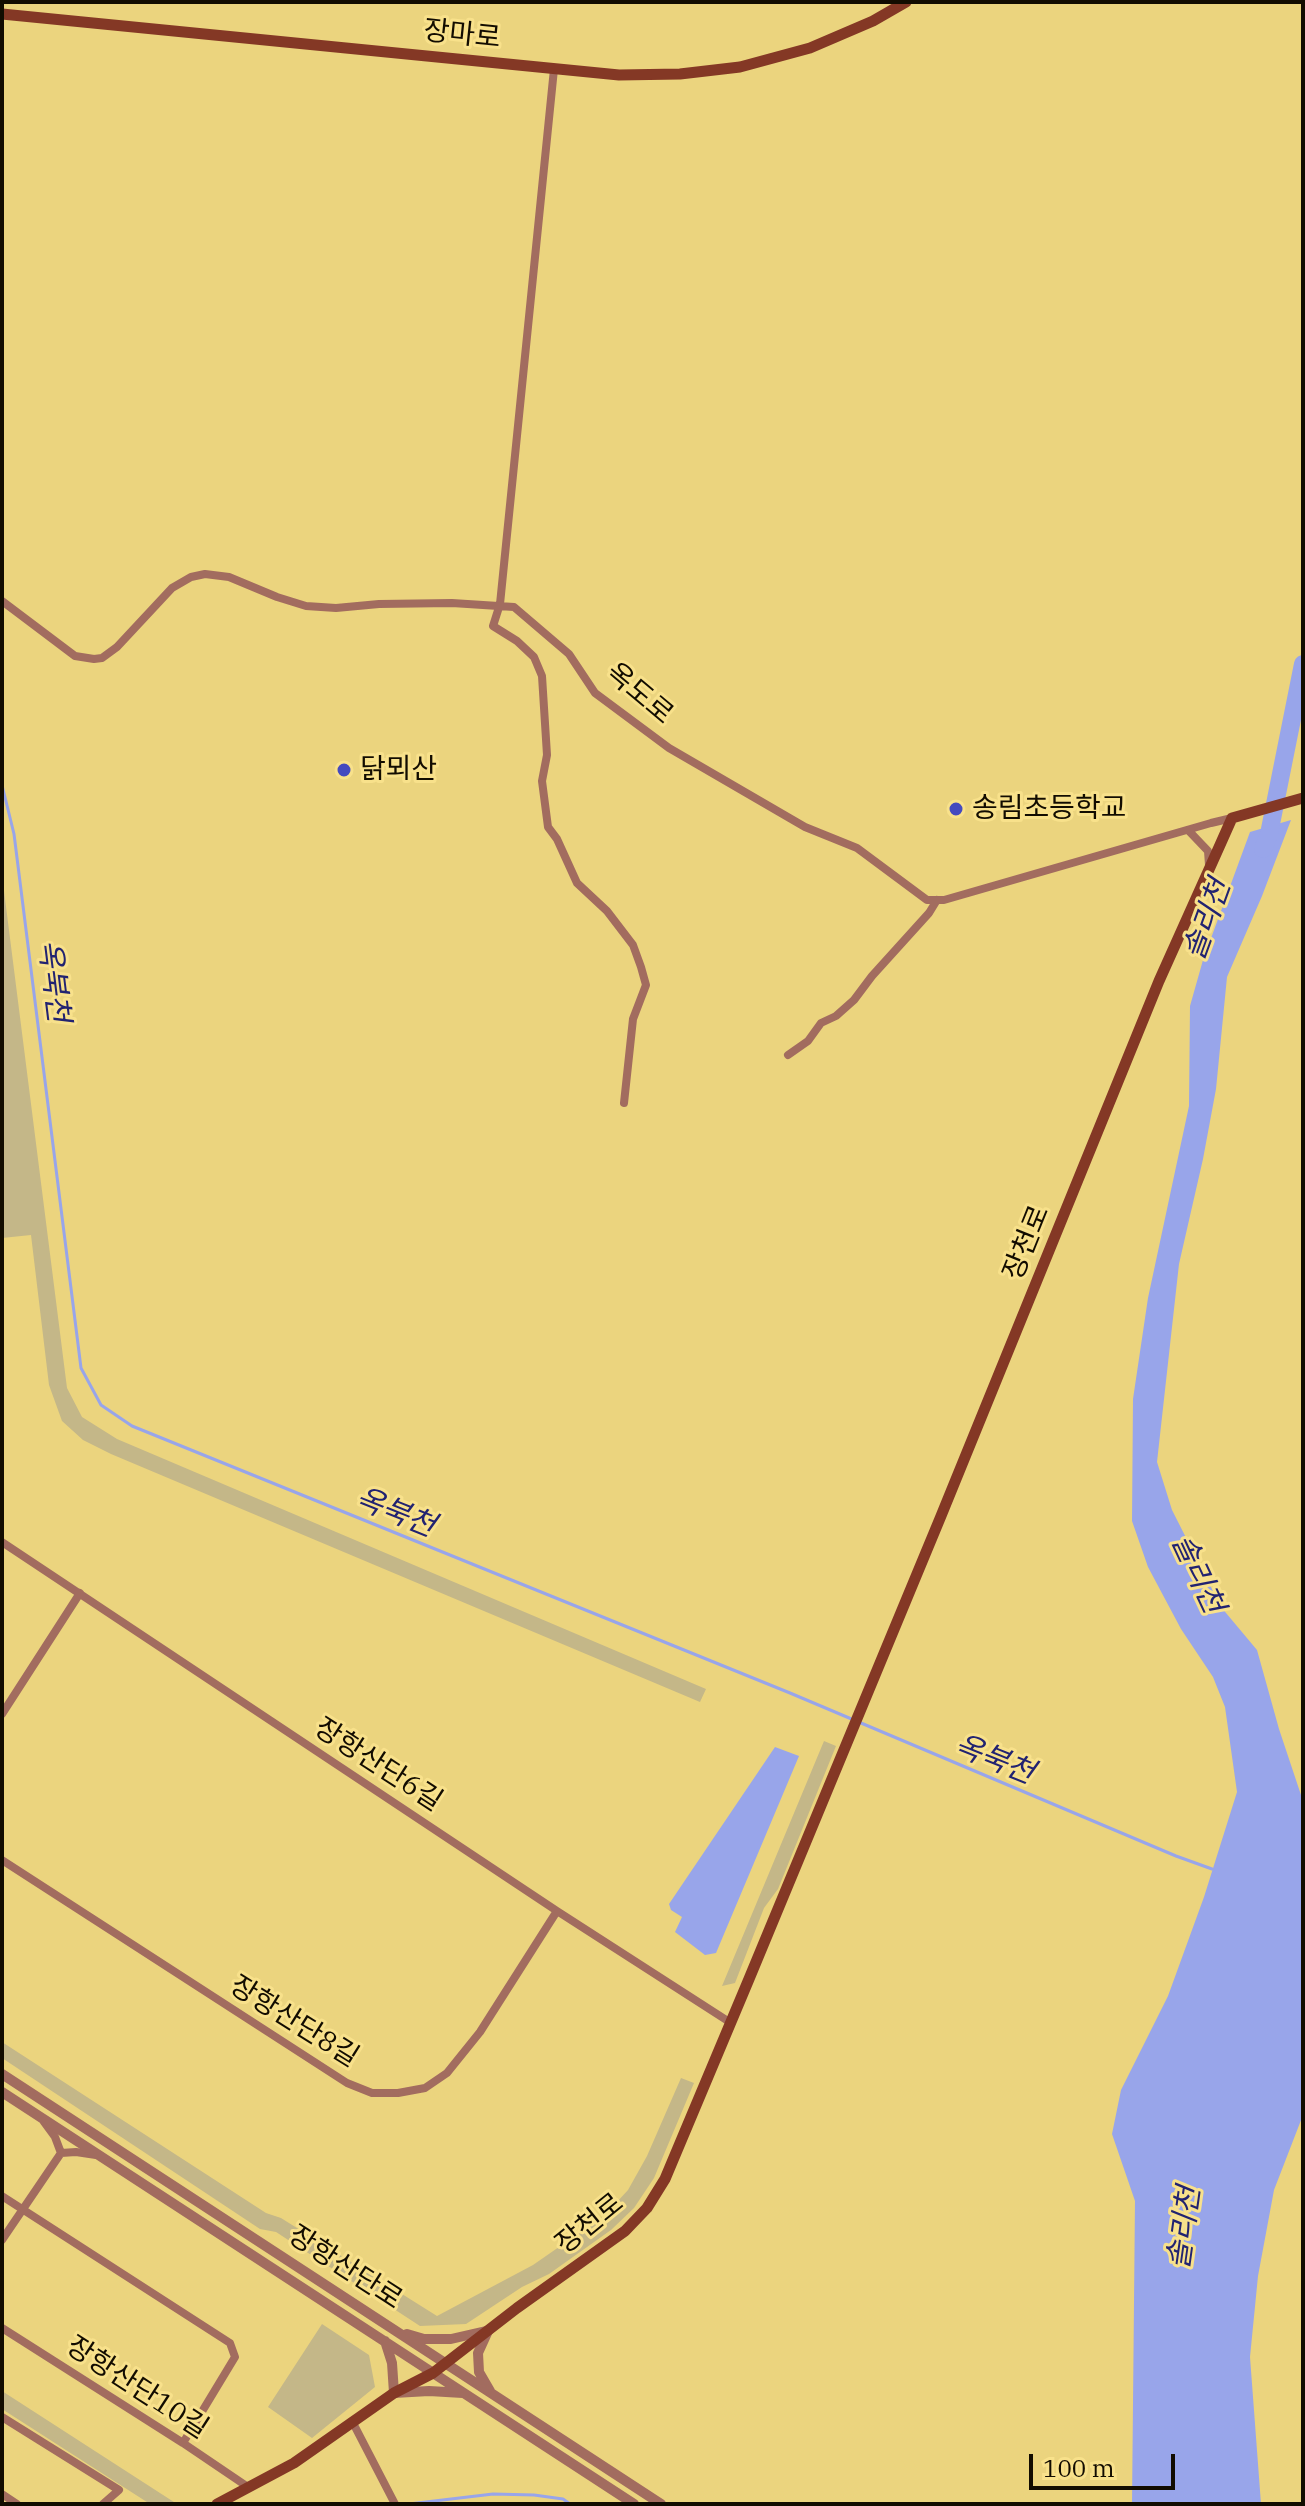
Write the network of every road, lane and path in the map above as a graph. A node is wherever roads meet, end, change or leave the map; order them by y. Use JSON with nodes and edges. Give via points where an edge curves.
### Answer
{"nodes":[{"id":1,"x":906,"y":2,"type":"edge"},
{"id":2,"x":2,"y":14,"type":"edge"},
{"id":3,"x":554,"y":69,"type":"junction"},
{"id":4,"x":2,"y":601,"type":"edge"},
{"id":5,"x":500,"y":604,"type":"junction"},
{"id":6,"x":1299,"y":799,"type":"edge"},
{"id":7,"x":1232,"y":818,"type":"junction"},
{"id":8,"x":1188,"y":830,"type":"junction"},
{"id":9,"x":1209,"y":868,"type":"junction"},
{"id":10,"x":937,"y":900,"type":"junction"},
{"id":11,"x":788,"y":1055,"type":"dead end"},
{"id":12,"x":624,"y":1103,"type":"dead end"},
{"id":13,"x":2,"y":1542,"type":"edge"},
{"id":14,"x":80,"y":1593,"type":"junction"},
{"id":15,"x":2,"y":1714,"type":"edge"},
{"id":16,"x":2,"y":1860,"type":"edge"},
{"id":17,"x":557,"y":1911,"type":"junction"},
{"id":18,"x":731,"y":2023,"type":"junction"},
{"id":19,"x":2,"y":2074,"type":"edge"},
{"id":20,"x":2,"y":2092,"type":"edge"},
{"id":21,"x":42,"y":2118,"type":"junction"},
{"id":22,"x":61,"y":2153,"type":"junction"},
{"id":23,"x":99,"y":2155,"type":"junction"},
{"id":24,"x":2,"y":2196,"type":"edge"},
{"id":25,"x":22,"y":2209,"type":"junction"},
{"id":26,"x":2,"y":2240,"type":"edge"},
{"id":27,"x":2,"y":2328,"type":"edge"},
{"id":28,"x":398,"y":2331,"type":"junction"},
{"id":29,"x":488,"y":2331,"type":"junction"},
{"id":30,"x":385,"y":2341,"type":"junction"},
{"id":31,"x":446,"y":2363,"type":"junction"},
{"id":32,"x":433,"y":2373,"type":"junction"},
{"id":33,"x":394,"y":2393,"type":"junction"},
{"id":34,"x":490,"y":2393,"type":"junction"},
{"id":35,"x":465,"y":2394,"type":"junction"},
{"id":36,"x":2,"y":2417,"type":"edge"},
{"id":37,"x":352,"y":2421,"type":"junction"},
{"id":38,"x":183,"y":2443,"type":"junction"},
{"id":39,"x":248,"y":2487,"type":"junction"},
{"id":40,"x":2,"y":2494,"type":"edge"},
{"id":41,"x":394,"y":2502,"type":"edge"},
{"id":42,"x":17,"y":2504,"type":"edge"},
{"id":43,"x":103,"y":2504,"type":"edge"},
{"id":44,"x":217,"y":2504,"type":"edge"},
{"id":45,"x":634,"y":2504,"type":"edge"},
{"id":46,"x":661,"y":2504,"type":"edge"}],
"edges":[{"from":1,"to":3,"type":"main road","name":"장마로","via":[[810,48],[740,67],[619,75]]},
{"from":2,"to":3,"type":"main road","name":"장마로"},
{"from":3,"to":5,"type":"street"},
{"from":4,"to":5,"type":"street","name":"옥도로","via":[[75,656],[94,659],[117,647],[172,588],[205,574],[229,577],[306,606]]},
{"from":5,"to":10,"type":"street","name":"옥도로","via":[[514,607],[569,654],[595,693],[669,748],[805,827],[857,848],[927,900]]},
{"from":5,"to":12,"type":"street","via":[[493,626],[534,657],[542,676],[547,755],[542,781],[548,827],[577,883],[633,945],[646,985],[633,1019]]},
{"from":6,"to":7,"type":"main road"},
{"from":7,"to":8,"type":"street"},
{"from":7,"to":9,"type":"main road","name":"장천로"},
{"from":8,"to":9,"type":"street","via":[[1208,851]]},
{"from":8,"to":10,"type":"street"},
{"from":9,"to":18,"type":"main road","name":"장천로"},
{"from":10,"to":11,"type":"street","via":[[854,1000]]},
{"from":13,"to":14,"type":"street","name":"장항산단6길"},
{"from":14,"to":15,"type":"street"},
{"from":14,"to":17,"type":"street","name":"장항산단6길"},
{"from":16,"to":17,"type":"street","name":"장항산단8길","via":[[347,2083],[372,2093],[425,2088],[447,2073],[480,2032]]},
{"from":17,"to":18,"type":"street","name":"장항산단6길"},
{"from":18,"to":29,"type":"main road","name":"장천로","via":[[665,2179],[647,2208],[614,2239]]},
{"from":19,"to":28,"type":"street","name":"장항산단로"},
{"from":20,"to":21,"type":"street","name":"장항산단로"},
{"from":21,"to":22,"type":"street"},
{"from":21,"to":23,"type":"street","name":"장항산단로"},
{"from":22,"to":23,"type":"street"},
{"from":22,"to":25,"type":"street"},
{"from":23,"to":30,"type":"street","name":"장항산단로"},
{"from":24,"to":25,"type":"street"},
{"from":25,"to":26,"type":"street"},
{"from":25,"to":38,"type":"street","via":[[230,2343],[235,2357],[231,2367]]},
{"from":27,"to":38,"type":"street","name":"장항산단10길"},
{"from":28,"to":29,"type":"street","via":[[424,2339],[451,2339]]},
{"from":28,"to":31,"type":"street","name":"장항산단로"},
{"from":29,"to":31,"type":"main road","name":"장천로"},
{"from":29,"to":34,"type":"street","via":[[478,2353],[479,2372]]},
{"from":30,"to":32,"type":"street","name":"장항산단로"},
{"from":30,"to":33,"type":"street"},
{"from":31,"to":32,"type":"main road","name":"장천로"},
{"from":31,"to":34,"type":"street","name":"장항산단로"},
{"from":32,"to":33,"type":"main road","name":"장천로"},
{"from":32,"to":35,"type":"street","name":"장항산단로"},
{"from":33,"to":35,"type":"street"},
{"from":33,"to":37,"type":"main road","name":"장천로"},
{"from":34,"to":46,"type":"street","name":"장항산단로"},
{"from":35,"to":45,"type":"street","name":"장항산단로"},
{"from":36,"to":43,"type":"street","via":[[119,2490]]},
{"from":37,"to":39,"type":"main road","name":"장천로","via":[[294,2463]]},
{"from":37,"to":41,"type":"street"},
{"from":38,"to":39,"type":"street","name":"장항산단10길"},
{"from":39,"to":44,"type":"main road","name":"장천로"},
{"from":40,"to":42,"type":"street"}]}
